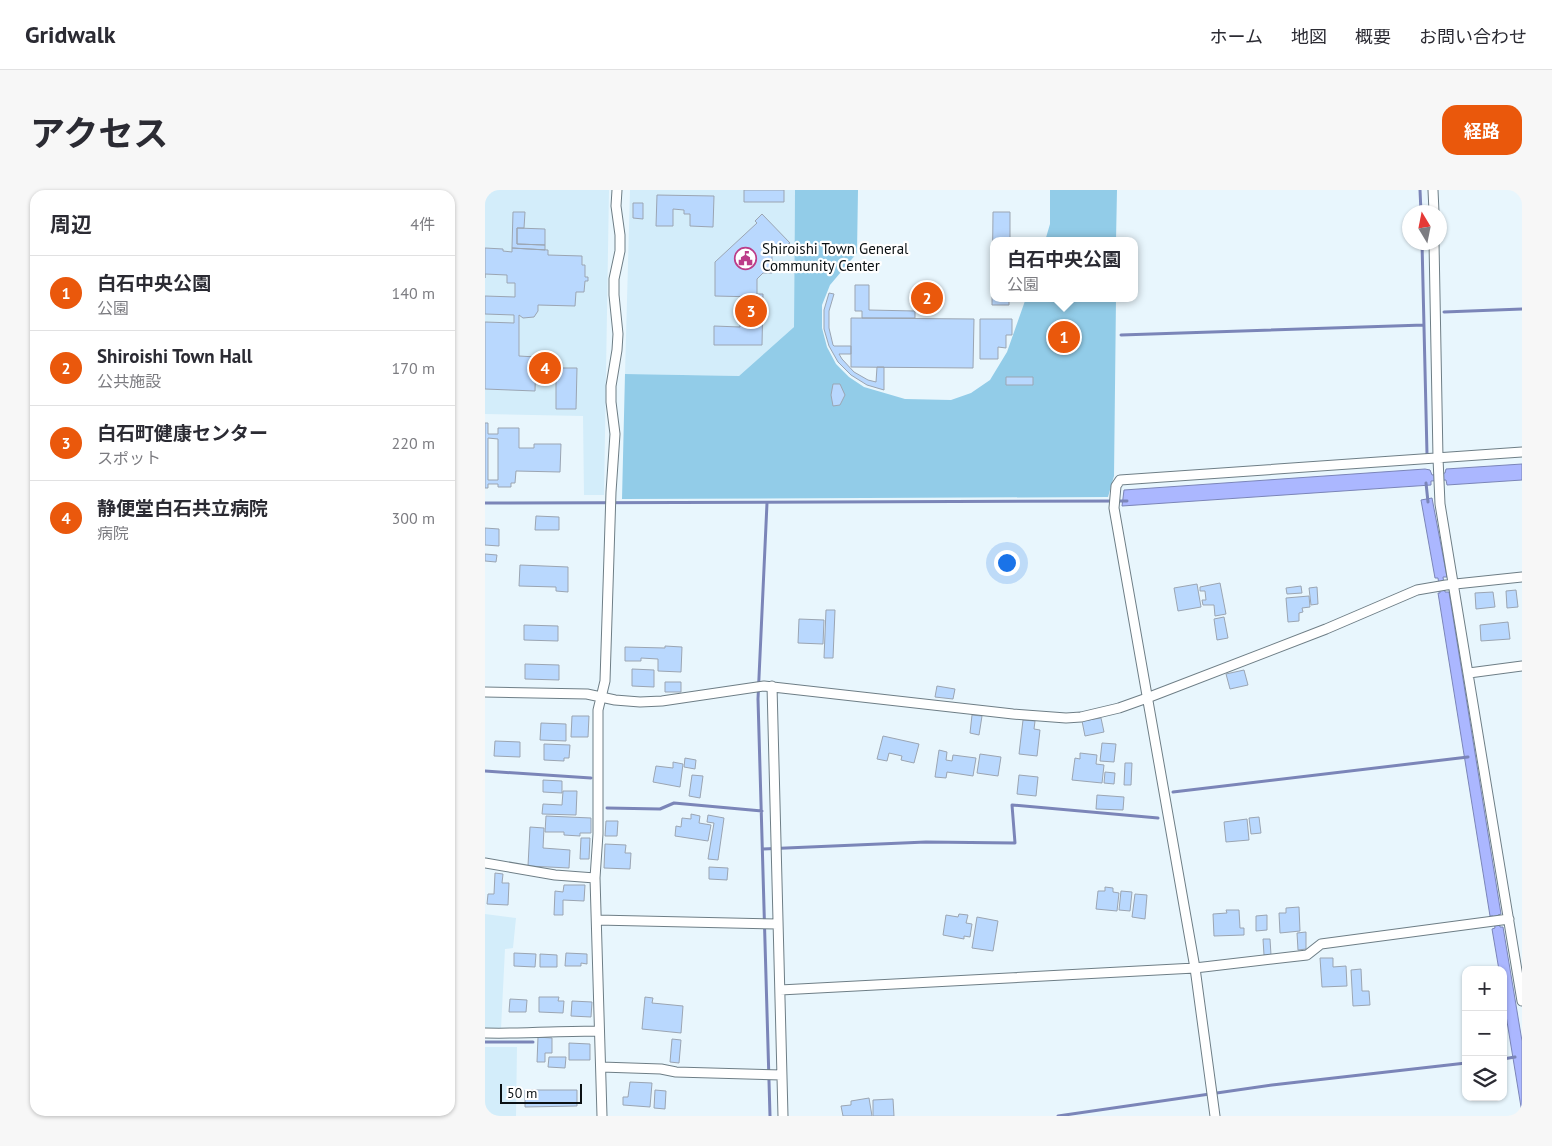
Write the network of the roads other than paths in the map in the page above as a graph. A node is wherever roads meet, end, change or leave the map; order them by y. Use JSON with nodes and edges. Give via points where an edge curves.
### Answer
{"nodes":[{"id":1,"x":617,"y":190,"type":"edge"},
{"id":2,"x":1433,"y":190,"type":"edge"},
{"id":3,"x":1433,"y":205,"type":"edge"},
{"id":4,"x":1434,"y":250,"type":"edge"},
{"id":5,"x":1522,"y":452,"type":"edge"},
{"id":6,"x":1438,"y":458,"type":"junction"},
{"id":7,"x":1522,"y":577,"type":"edge"},
{"id":8,"x":1446,"y":585,"type":"junction"},
{"id":9,"x":1522,"y":666,"type":"edge"},
{"id":10,"x":1469,"y":673,"type":"junction"},
{"id":11,"x":764,"y":686,"type":"junction"},
{"id":12,"x":485,"y":692,"type":"edge"},
{"id":13,"x":601,"y":697,"type":"junction"},
{"id":14,"x":1147,"y":698,"type":"junction"},
{"id":15,"x":485,"y":863,"type":"edge"},
{"id":16,"x":595,"y":878,"type":"junction"},
{"id":17,"x":597,"y":920,"type":"junction"},
{"id":18,"x":1501,"y":921,"type":"junction"},
{"id":19,"x":769,"y":923,"type":"junction"},
{"id":20,"x":1519,"y":965,"type":"edge"},
{"id":21,"x":1195,"y":968,"type":"junction"},
{"id":22,"x":780,"y":990,"type":"junction"},
{"id":23,"x":1522,"y":1001,"type":"edge"},
{"id":24,"x":599,"y":1031,"type":"junction"},
{"id":25,"x":485,"y":1033,"type":"edge"},
{"id":26,"x":601,"y":1067,"type":"junction"},
{"id":27,"x":773,"y":1075,"type":"junction"},
{"id":28,"x":602,"y":1116,"type":"edge"},
{"id":29,"x":783,"y":1116,"type":"edge"},
{"id":30,"x":1215,"y":1116,"type":"edge"}],
"edges":[{"from":1,"to":13,"type":"street","via":[[620,243],[614,295],[618,334],[611,386],[615,434],[605,681]]},
{"from":2,"to":3,"type":"street"},
{"from":4,"to":6,"type":"street"},
{"from":5,"to":6,"type":"street"},
{"from":6,"to":8,"type":"street"},
{"from":6,"to":14,"type":"street","via":[[1120,480],[1114,495],[1114,508]]},
{"from":7,"to":8,"type":"street"},
{"from":8,"to":10,"type":"street"},
{"from":8,"to":14,"type":"street","via":[[1417,590]]},
{"from":9,"to":10,"type":"street"},
{"from":10,"to":18,"type":"street"},
{"from":11,"to":13,"type":"street","via":[[662,701]]},
{"from":11,"to":14,"type":"street","via":[[1066,718],[1119,708]]},
{"from":11,"to":19,"type":"street","via":[[776,849]]},
{"from":12,"to":13,"type":"street","via":[[567,693]]},
{"from":13,"to":16,"type":"street","via":[[598,710]]},
{"from":14,"to":21,"type":"street"},
{"from":15,"to":16,"type":"street"},
{"from":16,"to":17,"type":"street"},
{"from":17,"to":19,"type":"street"},
{"from":17,"to":24,"type":"street"},
{"from":18,"to":20,"type":"street"},
{"from":18,"to":21,"type":"street","via":[[1321,944],[1307,955]]},
{"from":19,"to":22,"type":"street"},
{"from":20,"to":23,"type":"street"},
{"from":21,"to":22,"type":"street"},
{"from":21,"to":30,"type":"street"},
{"from":22,"to":27,"type":"street"},
{"from":24,"to":25,"type":"street"},
{"from":24,"to":26,"type":"street"},
{"from":26,"to":27,"type":"street"},
{"from":26,"to":28,"type":"street"},
{"from":27,"to":29,"type":"street"}]}
